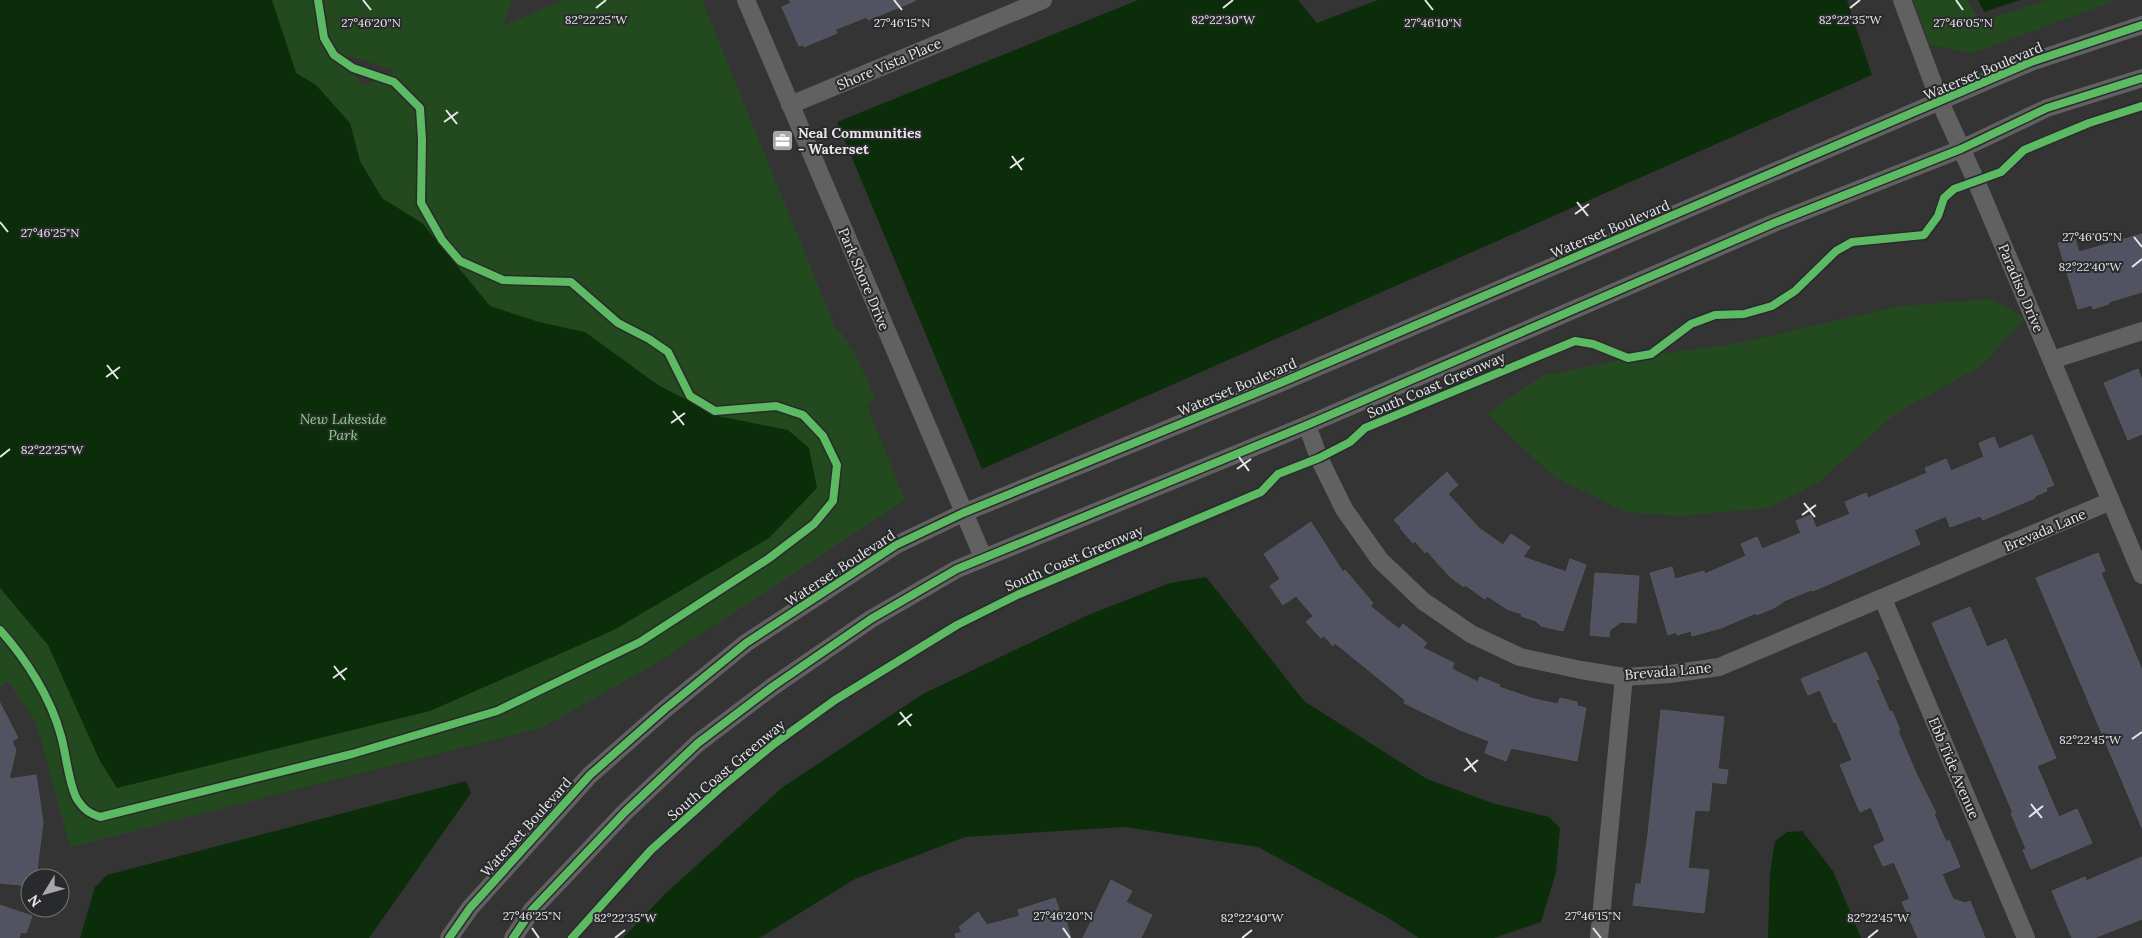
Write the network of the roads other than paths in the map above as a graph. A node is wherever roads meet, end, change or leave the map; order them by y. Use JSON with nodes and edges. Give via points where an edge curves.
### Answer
{"nodes":[{"id":1,"x":746,"y":0,"type":"edge"},
{"id":2,"x":1042,"y":0,"type":"edge"},
{"id":3,"x":1902,"y":0,"type":"edge"},
{"id":4,"x":2142,"y":24,"type":"edge"},
{"id":5,"x":2142,"y":78,"type":"edge"},
{"id":6,"x":1940,"y":102,"type":"junction"},
{"id":7,"x":790,"y":105,"type":"junction"},
{"id":8,"x":1961,"y":149,"type":"junction"},
{"id":9,"x":2142,"y":331,"type":"edge"},
{"id":10,"x":2052,"y":360,"type":"junction"},
{"id":11,"x":1307,"y":425,"type":"junction"},
{"id":12,"x":2111,"y":501,"type":"junction"},
{"id":13,"x":963,"y":514,"type":"junction"},
{"id":14,"x":983,"y":557,"type":"junction"},
{"id":15,"x":2142,"y":575,"type":"edge"},
{"id":16,"x":1883,"y":599,"type":"junction"},
{"id":17,"x":1624,"y":677,"type":"junction"},
{"id":18,"x":449,"y":938,"type":"edge"},
{"id":19,"x":512,"y":938,"type":"edge"},
{"id":20,"x":1599,"y":938,"type":"edge"},
{"id":21,"x":2026,"y":938,"type":"edge"}],
"edges":[{"from":1,"to":7,"type":"street","name":"Park Shore Drive"},
{"from":2,"to":7,"type":"street","name":"Shore Vista Place"},
{"from":3,"to":6,"type":"street","name":"Paradiso Drive"},
{"from":4,"to":6,"type":"street","name":"Waterset Boulevard","via":[[2031,62]]},
{"from":5,"to":8,"type":"street","via":[[2047,108]]},
{"from":6,"to":8,"type":"street","name":"Paradiso Drive"},
{"from":6,"to":13,"type":"street","name":"Waterset Boulevard","via":[[1285,381]]},
{"from":7,"to":13,"type":"street","name":"Park Shore Drive"},
{"from":8,"to":10,"type":"street","name":"Paradiso Drive"},
{"from":8,"to":11,"type":"street","via":[[1774,223]]},
{"from":9,"to":10,"type":"street"},
{"from":10,"to":12,"type":"street","name":"Paradiso Drive"},
{"from":11,"to":14,"type":"street"},
{"from":11,"to":17,"type":"street","name":"Brevada Lane","via":[[1344,509],[1380,560],[1423,601],[1471,634],[1520,657]]},
{"from":12,"to":15,"type":"street","name":"Paradiso Drive"},
{"from":12,"to":16,"type":"street","name":"Brevada Lane"},
{"from":13,"to":14,"type":"street","name":"Park Shore Drive"},
{"from":13,"to":18,"type":"street","name":"Waterset Boulevard","via":[[896,545],[754,638],[665,709],[590,775],[470,908]]},
{"from":14,"to":19,"type":"street","via":[[957,568],[871,618],[698,743],[625,812],[532,910]]},
{"from":16,"to":17,"type":"street","name":"Brevada Lane","via":[[1719,667]]},
{"from":16,"to":21,"type":"street","name":"Ebb Tide Avenue"},
{"from":17,"to":20,"type":"street"}]}
